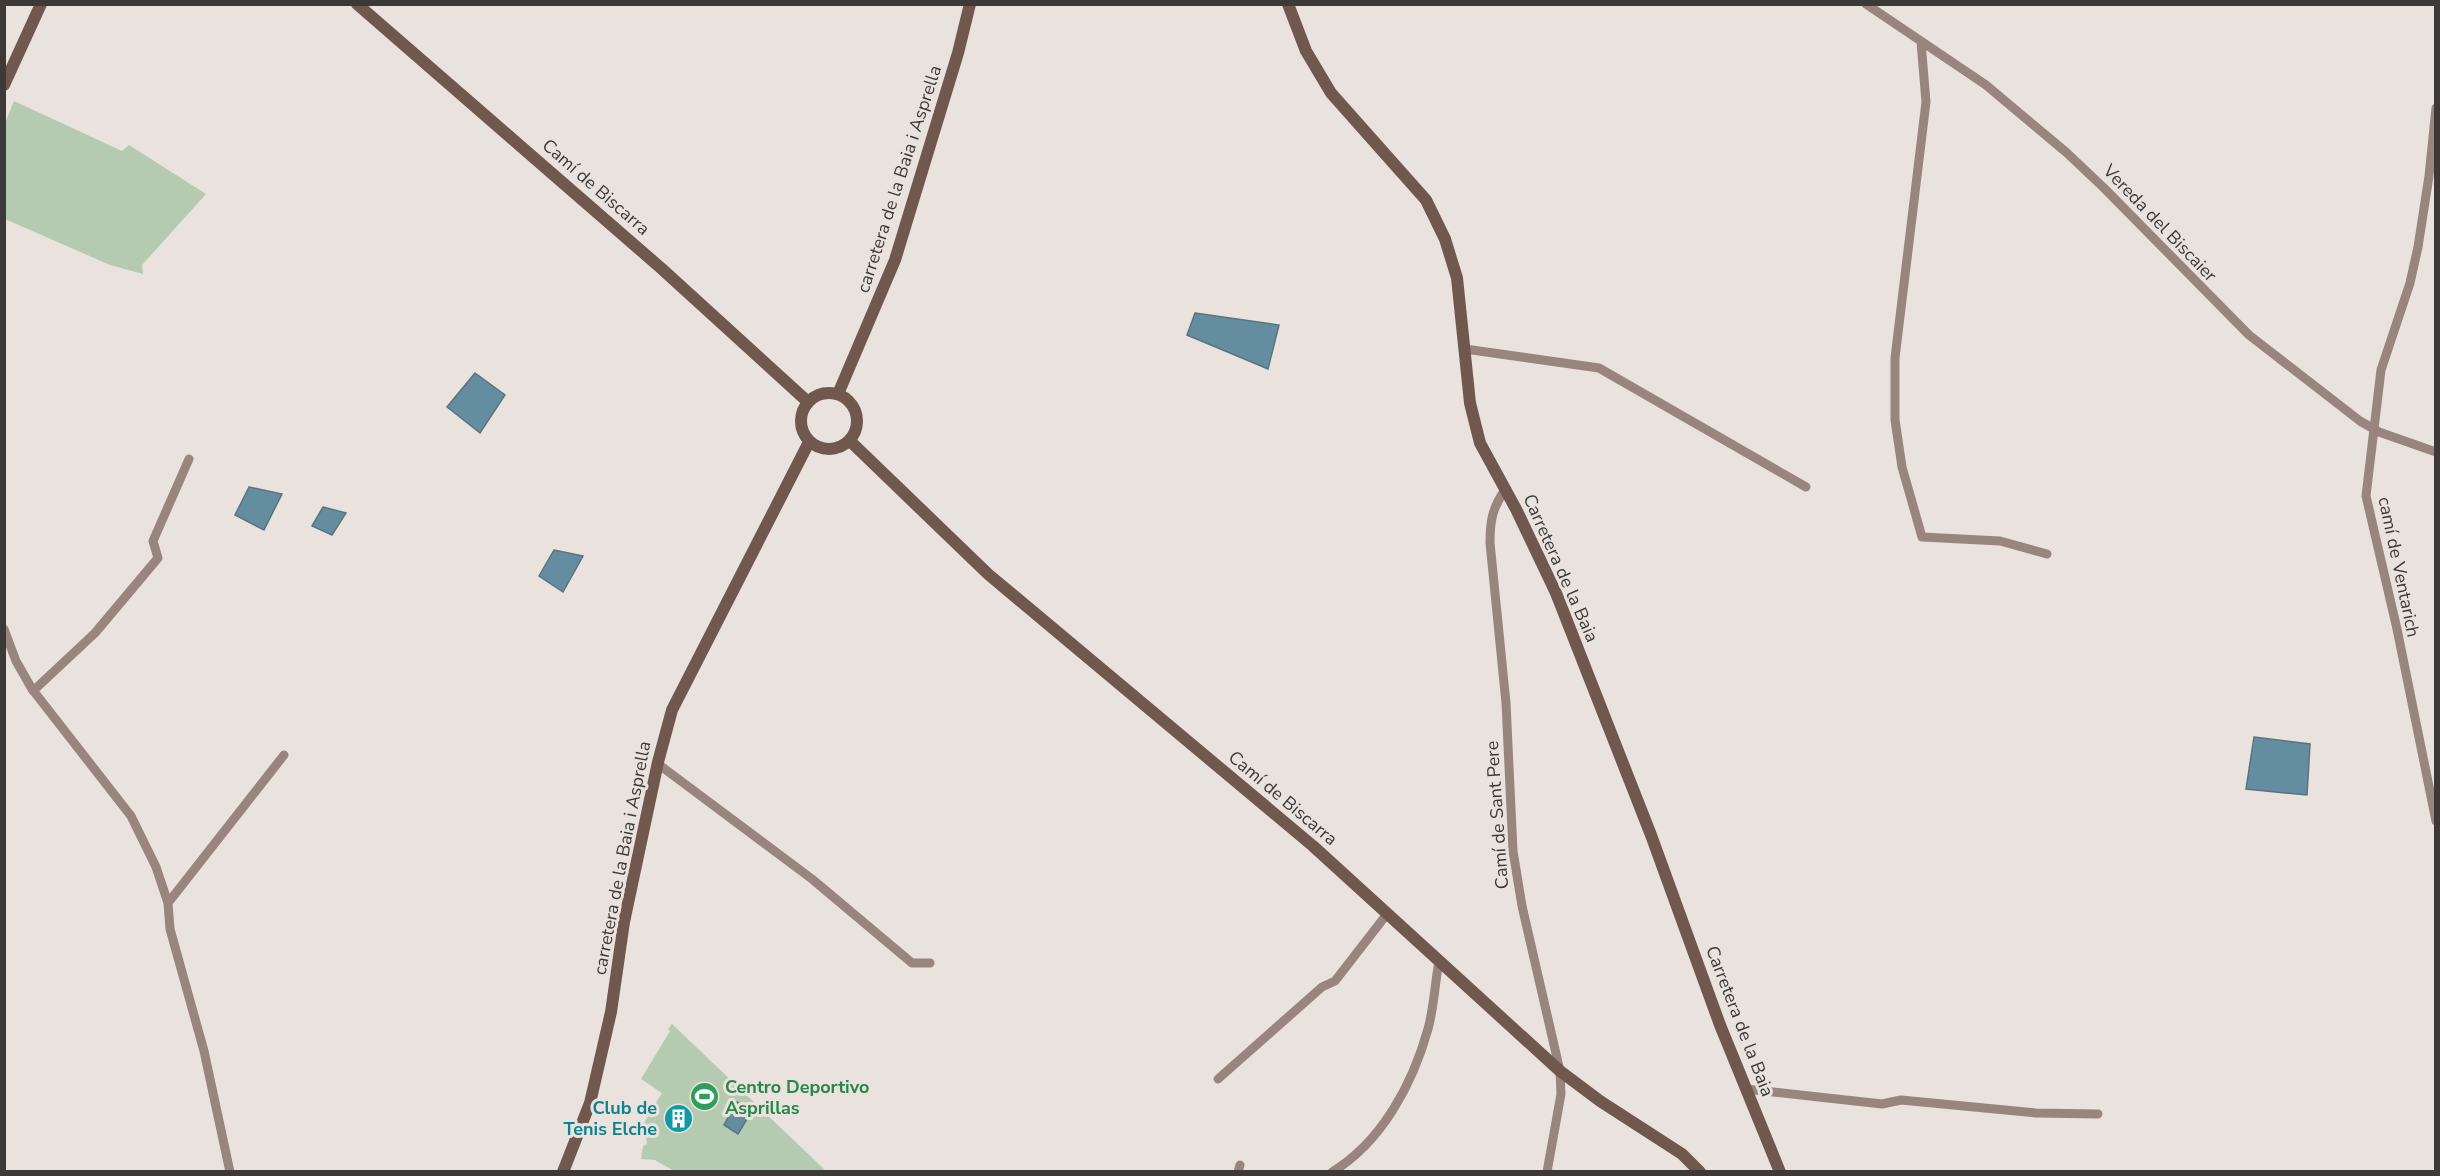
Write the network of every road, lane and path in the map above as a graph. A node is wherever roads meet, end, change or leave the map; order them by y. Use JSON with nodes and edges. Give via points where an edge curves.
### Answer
{"nodes":[{"id":1,"x":40,"y":4,"type":"edge"},
{"id":2,"x":357,"y":4,"type":"edge"},
{"id":3,"x":970,"y":4,"type":"edge"},
{"id":4,"x":1288,"y":4,"type":"edge"},
{"id":5,"x":1866,"y":4,"type":"edge"},
{"id":6,"x":1921,"y":42,"type":"junction"},
{"id":7,"x":4,"y":85,"type":"edge"},
{"id":8,"x":2436,"y":108,"type":"edge"},
{"id":9,"x":1466,"y":349,"type":"junction"},
{"id":10,"x":838,"y":394,"type":"junction"},
{"id":11,"x":808,"y":402,"type":"junction"},
{"id":12,"x":2374,"y":428,"type":"junction"},
{"id":13,"x":850,"y":441,"type":"junction"},
{"id":14,"x":809,"y":442,"type":"junction"},
{"id":15,"x":2436,"y":452,"type":"edge"},
{"id":16,"x":189,"y":459,"type":"dead end"},
{"id":17,"x":1806,"y":487,"type":"dead end"},
{"id":18,"x":1505,"y":490,"type":"junction"},
{"id":19,"x":2048,"y":554,"type":"dead end"},
{"id":20,"x":4,"y":629,"type":"edge"},
{"id":21,"x":33,"y":691,"type":"junction"},
{"id":22,"x":284,"y":754,"type":"dead end"},
{"id":23,"x":658,"y":764,"type":"junction"},
{"id":24,"x":2436,"y":821,"type":"edge"},
{"id":25,"x":168,"y":903,"type":"junction"},
{"id":26,"x":1387,"y":914,"type":"junction"},
{"id":27,"x":1439,"y":960,"type":"junction"},
{"id":28,"x":930,"y":963,"type":"dead end"},
{"id":29,"x":1560,"y":1071,"type":"junction"},
{"id":30,"x":1218,"y":1079,"type":"dead end"},
{"id":31,"x":1746,"y":1089,"type":"junction"},
{"id":32,"x":2098,"y":1114,"type":"dead end"},
{"id":33,"x":230,"y":1172,"type":"edge"},
{"id":34,"x":563,"y":1172,"type":"edge"},
{"id":35,"x":1332,"y":1172,"type":"edge"},
{"id":36,"x":1547,"y":1172,"type":"edge"},
{"id":37,"x":1700,"y":1172,"type":"edge"},
{"id":38,"x":1780,"y":1172,"type":"edge"}],
"edges":[{"from":1,"to":7,"type":"main road"},
{"from":2,"to":11,"type":"main road","name":"Camí de Biscarra","via":[[662,269]]},
{"from":3,"to":10,"type":"main road","name":"carretera de la Baia i Asprella","via":[[895,260]]},
{"from":4,"to":9,"type":"main road","name":"Carretera de la Baia","via":[[1306,51],[1331,93],[1426,200],[1445,239],[1457,278]]},
{"from":5,"to":6,"type":"street","name":"Vereda del Biscaier"},
{"from":6,"to":12,"type":"street","name":"Vereda del Biscaier","via":[[1986,85],[2067,153],[2249,335]]},
{"from":6,"to":19,"type":"street","via":[[1926,102],[1895,358],[1895,420],[1902,467],[1922,537],[2000,541]]},
{"from":8,"to":12,"type":"street","name":"camí de Ventarich","via":[[2418,248],[2381,370]]},
{"from":9,"to":17,"type":"street","via":[[1599,368]]},
{"from":9,"to":18,"type":"main road","name":"Carretera de la Baia","via":[[1470,403],[1480,443]]},
{"from":10,"to":11,"type":"main road","via":[[820,394]]},
{"from":10,"to":13,"type":"main road","via":[[856,412],[857,429]]},
{"from":11,"to":14,"type":"main road","via":[[800,425]]},
{"from":12,"to":15,"type":"street","name":"Vereda del Biscaier"},
{"from":12,"to":24,"type":"street","name":"camí de Ventarich","via":[[2367,504]]},
{"from":13,"to":14,"type":"main road","via":[[832,450]]},
{"from":13,"to":26,"type":"main road","name":"Camí de Biscarra","via":[[988,574],[1313,846]]},
{"from":14,"to":23,"type":"main road","name":"carretera de la Baia i Asprella","via":[[672,710]]},
{"from":16,"to":21,"type":"street","via":[[153,541],[158,558],[95,633]]},
{"from":18,"to":29,"type":"street","name":"Camí de Sant Pere","via":[[1490,518],[1490,543],[1506,703],[1513,851]]},
{"from":18,"to":31,"type":"main road","name":"Carretera de la Baia","via":[[1556,593]]},
{"from":20,"to":21,"type":"street"},
{"from":21,"to":25,"type":"street","via":[[131,816],[156,867]]},
{"from":22,"to":25,"type":"street"},
{"from":23,"to":28,"type":"street","via":[[812,879],[912,963]]},
{"from":23,"to":34,"type":"main road","name":"carretera de la Baia i Asprella","via":[[624,922],[600,1062],[590,1102]]},
{"from":25,"to":33,"type":"street","via":[[170,929],[204,1051]]},
{"from":26,"to":27,"type":"main road","name":"Camí de Biscarra"},
{"from":26,"to":30,"type":"street","via":[[1335,981],[1318,990]]},
{"from":27,"to":29,"type":"main road","name":"Camí de Biscarra"},
{"from":27,"to":35,"type":"street","via":[[1428,1028],[1398,1103],[1381,1128]]},
{"from":29,"to":36,"type":"street","name":"Camí de Sant Pere","via":[[1561,1094]]},
{"from":29,"to":37,"type":"main road","name":"Camí de Biscarra","via":[[1682,1154]]},
{"from":31,"to":32,"type":"street","via":[[1882,1104],[1901,1100],[2036,1113]]},
{"from":31,"to":38,"type":"main road","name":"Carretera de la Baia"}]}
